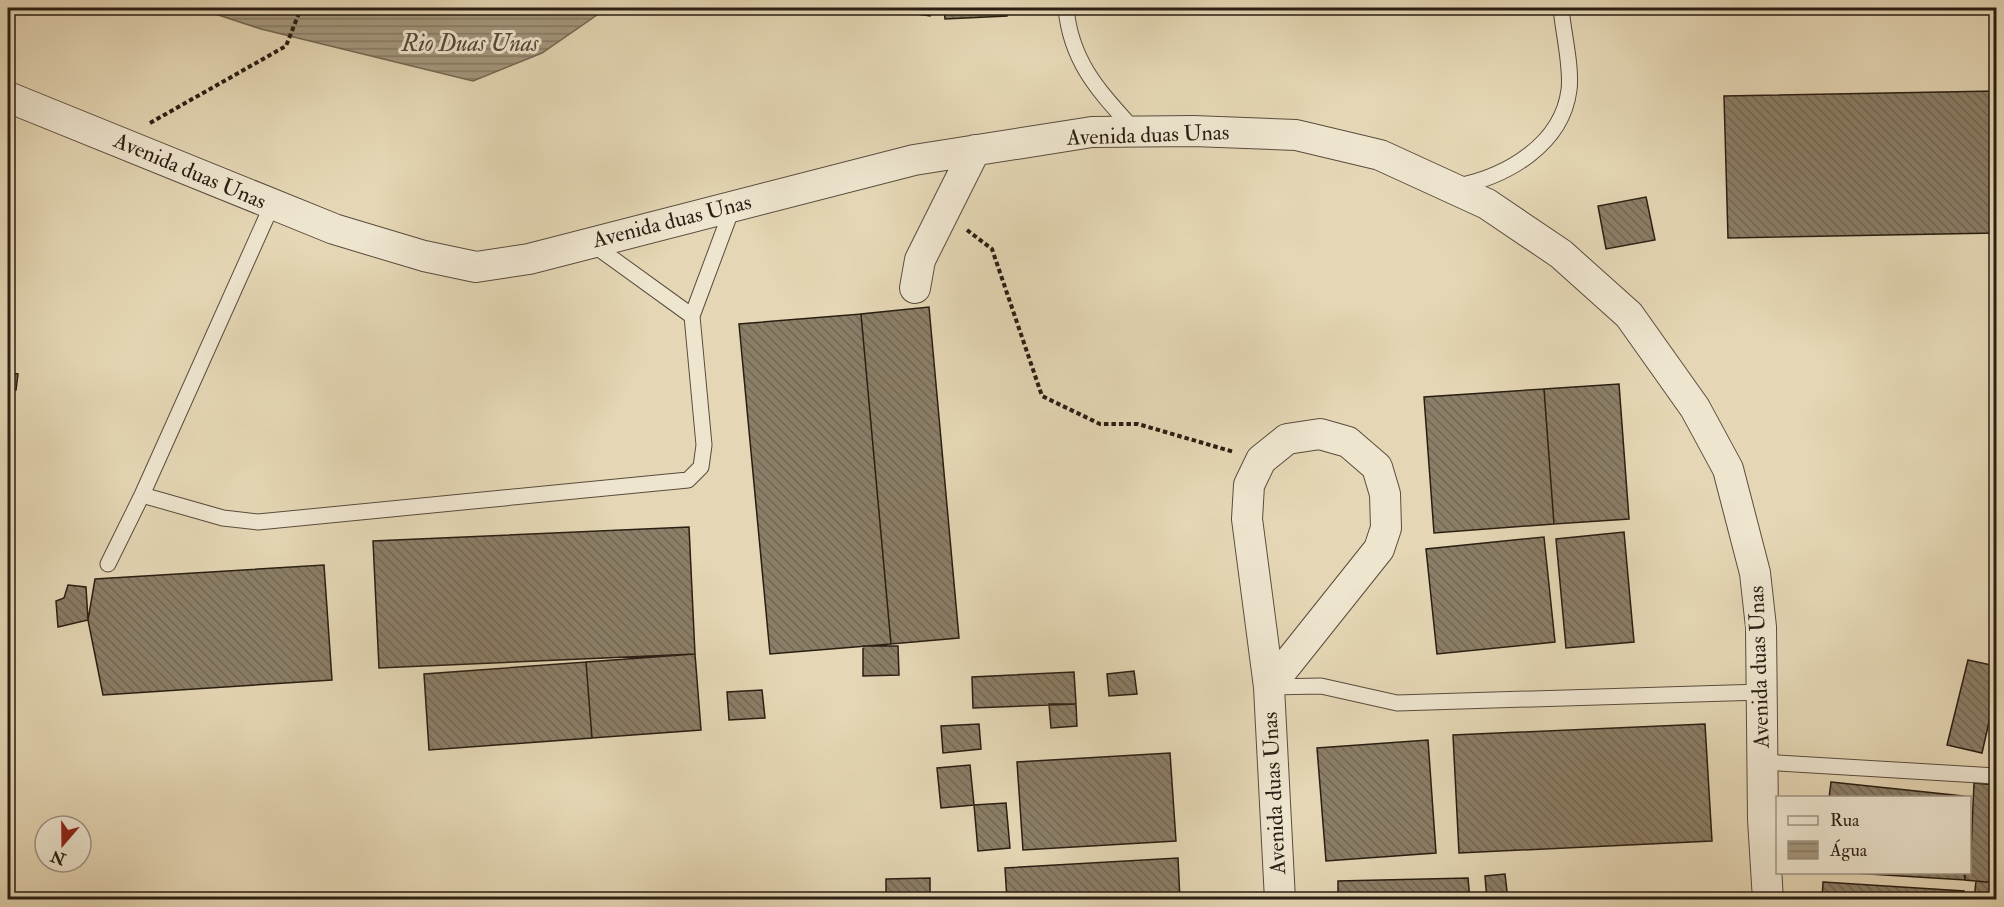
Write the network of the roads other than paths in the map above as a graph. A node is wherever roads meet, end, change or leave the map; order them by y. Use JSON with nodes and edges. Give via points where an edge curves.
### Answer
{"nodes":[{"id":1,"x":1066,"y":8,"type":"edge"},
{"id":2,"x":1561,"y":8,"type":"edge"},
{"id":3,"x":8,"y":97,"type":"edge"},
{"id":4,"x":1135,"y":131,"type":"junction"},
{"id":5,"x":975,"y":150,"type":"junction"},
{"id":6,"x":1451,"y":188,"type":"junction"},
{"id":7,"x":272,"y":205,"type":"junction"},
{"id":8,"x":733,"y":206,"type":"junction"},
{"id":9,"x":589,"y":242,"type":"junction"},
{"id":10,"x":915,"y":288,"type":"dead end"},
{"id":11,"x":692,"y":316,"type":"junction"},
{"id":12,"x":142,"y":495,"type":"junction"},
{"id":13,"x":108,"y":564,"type":"dead end"},
{"id":14,"x":1269,"y":687,"type":"junction"},
{"id":15,"x":1762,"y":692,"type":"junction"},
{"id":16,"x":1763,"y":762,"type":"junction"},
{"id":17,"x":1996,"y":776,"type":"edge"},
{"id":18,"x":1280,"y":900,"type":"edge"},
{"id":19,"x":1768,"y":900,"type":"edge"}],
"edges":[{"from":1,"to":4,"type":"lane","via":[[1077,55],[1092,83]]},
{"from":2,"to":6,"type":"lane","via":[[1569,88],[1564,114],[1544,141],[1520,163],[1484,181]]},
{"from":3,"to":7,"type":"street","name":"Avenida duas Unas"},
{"from":4,"to":5,"type":"street","name":"Avenida duas Unas","via":[[1092,132]]},
{"from":4,"to":6,"type":"street","name":"Avenida duas Unas","via":[[1296,135],[1380,155]]},
{"from":5,"to":8,"type":"street","name":"Avenida duas Unas","via":[[914,160]]},
{"from":5,"to":10,"type":"street","via":[[920,260]]},
{"from":6,"to":15,"type":"street","name":"Avenida duas Unas","via":[[1487,204],[1570,262],[1629,315],[1695,408],[1728,469],[1748,539],[1761,627]]},
{"from":7,"to":9,"type":"street","name":"Avenida duas Unas","via":[[345,233],[476,267],[529,259]]},
{"from":7,"to":12,"type":"lane"},
{"from":8,"to":9,"type":"street","name":"Avenida duas Unas"},
{"from":8,"to":11,"type":"lane"},
{"from":9,"to":11,"type":"lane"},
{"from":11,"to":12,"type":"lane","via":[[704,445],[701,467],[688,480],[258,522],[223,518]]},
{"from":12,"to":13,"type":"lane"},
{"from":14,"to":14,"type":"street","name":"Avenida duas Unas","via":[[1247,519],[1249,484],[1261,460],[1287,439],[1320,434],[1348,442],[1377,467],[1385,494],[1386,528],[1379,549]]},
{"from":14,"to":15,"type":"lane","via":[[1322,686],[1397,703]]},
{"from":14,"to":18,"type":"street","name":"Avenida duas Unas"},
{"from":15,"to":16,"type":"street","name":"Avenida duas Unas"},
{"from":16,"to":17,"type":"lane"},
{"from":16,"to":19,"type":"street","name":"Avenida duas Unas"}]}
